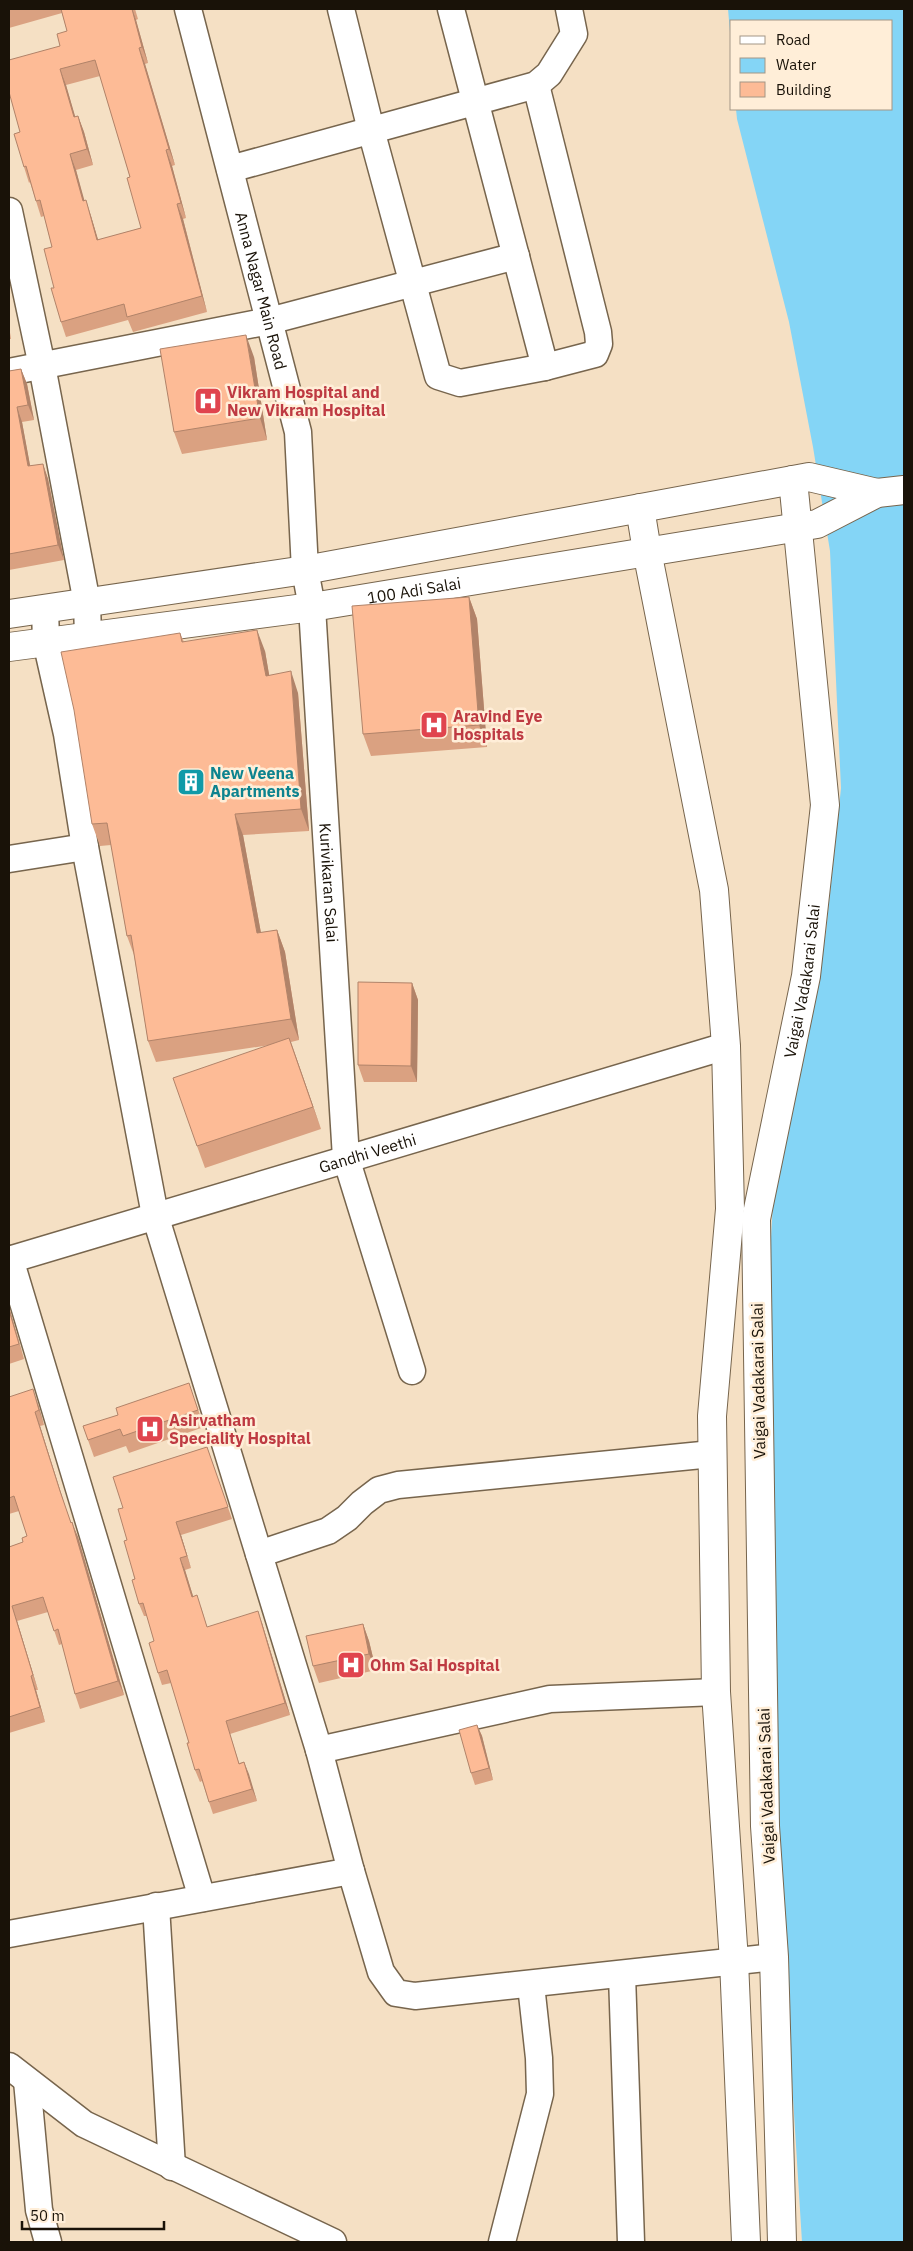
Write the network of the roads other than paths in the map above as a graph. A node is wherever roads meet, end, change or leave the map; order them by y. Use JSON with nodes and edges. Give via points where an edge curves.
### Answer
{"nodes":[{"id":1,"x":188,"y":9,"type":"edge"},
{"id":2,"x":341,"y":9,"type":"edge"},
{"id":3,"x":451,"y":9,"type":"edge"},
{"id":4,"x":570,"y":9,"type":"edge"},
{"id":5,"x":536,"y":85,"type":"junction"},
{"id":6,"x":475,"y":100,"type":"junction"},
{"id":7,"x":371,"y":130,"type":"junction"},
{"id":8,"x":230,"y":169,"type":"junction"},
{"id":9,"x":9,"y":211,"type":"edge"},
{"id":10,"x":516,"y":256,"type":"junction"},
{"id":11,"x":413,"y":284,"type":"junction"},
{"id":12,"x":269,"y":321,"type":"junction"},
{"id":13,"x":42,"y":366,"type":"junction"},
{"id":14,"x":545,"y":367,"type":"junction"},
{"id":15,"x":9,"y":372,"type":"edge"},
{"id":16,"x":801,"y":478,"type":"junction"},
{"id":17,"x":904,"y":490,"type":"edge"},
{"id":18,"x":877,"y":493,"type":"junction"},
{"id":19,"x":640,"y":508,"type":"junction"},
{"id":20,"x":807,"y":525,"type":"junction"},
{"id":21,"x":647,"y":551,"type":"junction"},
{"id":22,"x":305,"y":570,"type":"junction"},
{"id":23,"x":86,"y":603,"type":"junction"},
{"id":24,"x":312,"y":607,"type":"junction"},
{"id":25,"x":45,"y":609,"type":"junction"},
{"id":26,"x":9,"y":614,"type":"edge"},
{"id":27,"x":88,"y":636,"type":"junction"},
{"id":28,"x":46,"y":641,"type":"junction"},
{"id":29,"x":9,"y":647,"type":"edge"},
{"id":30,"x":85,"y":847,"type":"junction"},
{"id":31,"x":9,"y":859,"type":"edge"},
{"id":32,"x":726,"y":1046,"type":"junction"},
{"id":33,"x":346,"y":1158,"type":"junction"},
{"id":34,"x":155,"y":1216,"type":"junction"},
{"id":35,"x":9,"y":1260,"type":"edge"},
{"id":36,"x":412,"y":1371,"type":"dead end"},
{"id":37,"x":712,"y":1454,"type":"junction"},
{"id":38,"x":259,"y":1554,"type":"junction"},
{"id":39,"x":716,"y":1692,"type":"junction"},
{"id":40,"x":319,"y":1750,"type":"junction"},
{"id":41,"x":351,"y":1871,"type":"junction"},
{"id":42,"x":202,"y":1898,"type":"junction"},
{"id":43,"x":156,"y":1906,"type":"junction"},
{"id":44,"x":9,"y":1934,"type":"edge"},
{"id":45,"x":774,"y":1957,"type":"junction"},
{"id":46,"x":734,"y":1961,"type":"junction"},
{"id":47,"x":622,"y":1975,"type":"junction"},
{"id":48,"x":530,"y":1984,"type":"junction"},
{"id":49,"x":18,"y":2074,"type":"edge"},
{"id":50,"x":172,"y":2167,"type":"junction"},
{"id":51,"x":48,"y":2242,"type":"edge"},
{"id":52,"x":333,"y":2242,"type":"edge"},
{"id":53,"x":502,"y":2242,"type":"edge"},
{"id":54,"x":631,"y":2242,"type":"edge"},
{"id":55,"x":746,"y":2242,"type":"edge"},
{"id":56,"x":782,"y":2242,"type":"edge"}],
"edges":[{"from":1,"to":8,"type":"street","name":"Anna Nagar Main Road"},
{"from":2,"to":7,"type":"street"},
{"from":3,"to":6,"type":"street"},
{"from":4,"to":5,"type":"street","via":[[574,34],[549,74]]},
{"from":5,"to":6,"type":"street"},
{"from":5,"to":14,"type":"street","via":[[599,344],[595,354]]},
{"from":6,"to":7,"type":"street"},
{"from":6,"to":10,"type":"street"},
{"from":7,"to":8,"type":"street"},
{"from":7,"to":11,"type":"street"},
{"from":8,"to":12,"type":"street","name":"Anna Nagar Main Road"},
{"from":9,"to":13,"type":"street"},
{"from":10,"to":11,"type":"street"},
{"from":10,"to":14,"type":"street"},
{"from":11,"to":12,"type":"street"},
{"from":11,"to":14,"type":"street","via":[[438,376],[460,383]]},
{"from":12,"to":13,"type":"street"},
{"from":12,"to":22,"type":"street","name":"Anna Nagar Main Road","via":[[298,432]]},
{"from":13,"to":15,"type":"street"},
{"from":13,"to":23,"type":"street"},
{"from":16,"to":18,"type":"main road"},
{"from":16,"to":19,"type":"main road"},
{"from":16,"to":20,"type":"main road","name":"Vaigai Vadakarai Salai"},
{"from":17,"to":18,"type":"main road"},
{"from":18,"to":20,"type":"main road","name":"100 Adi Salai"},
{"from":19,"to":21,"type":"main road"},
{"from":19,"to":22,"type":"main road"},
{"from":20,"to":21,"type":"main road","name":"100 Adi Salai"},
{"from":20,"to":45,"type":"main road","name":"Vaigai Vadakarai Salai","via":[[825,805],[806,976],[756,1219],[766,1826]]},
{"from":21,"to":24,"type":"main road","name":"100 Adi Salai"},
{"from":21,"to":32,"type":"main road","via":[[714,890]]},
{"from":22,"to":23,"type":"main road"},
{"from":22,"to":24,"type":"street","name":"Anna Nagar Main Road"},
{"from":23,"to":25,"type":"main road"},
{"from":23,"to":27,"type":"street"},
{"from":24,"to":27,"type":"main road","name":"100 Adi Salai"},
{"from":24,"to":33,"type":"street","name":"Kurivikaran Salai"},
{"from":25,"to":26,"type":"main road"},
{"from":25,"to":28,"type":"street"},
{"from":27,"to":28,"type":"main road","name":"100 Adi Salai"},
{"from":28,"to":29,"type":"main road","name":"100 Adi Salai"},
{"from":28,"to":30,"type":"street","via":[[67,734]]},
{"from":30,"to":31,"type":"street"},
{"from":30,"to":34,"type":"street"},
{"from":32,"to":33,"type":"street","name":"Gandhi Veethi"},
{"from":32,"to":37,"type":"main road","via":[[730,1209],[712,1416]]},
{"from":33,"to":34,"type":"street","name":"Gandhi Veethi"},
{"from":33,"to":36,"type":"street","name":"Kurivikaran Salai"},
{"from":34,"to":35,"type":"street","name":"Gandhi Veethi"},
{"from":34,"to":38,"type":"street"},
{"from":35,"to":42,"type":"street"},
{"from":37,"to":38,"type":"street","via":[[398,1485],[379,1490],[328,1531]]},
{"from":37,"to":39,"type":"main road"},
{"from":38,"to":40,"type":"street"},
{"from":39,"to":40,"type":"street","via":[[550,1699]]},
{"from":39,"to":46,"type":"main road"},
{"from":40,"to":41,"type":"street"},
{"from":41,"to":42,"type":"street"},
{"from":41,"to":48,"type":"street","via":[[381,1972],[396,1993],[415,1996]]},
{"from":42,"to":43,"type":"street"},
{"from":43,"to":44,"type":"street"},
{"from":43,"to":50,"type":"street"},
{"from":45,"to":46,"type":"street"},
{"from":45,"to":56,"type":"main road","name":"Vaigai Vadakarai Salai"},
{"from":46,"to":47,"type":"street"},
{"from":46,"to":55,"type":"main road"},
{"from":47,"to":48,"type":"street"},
{"from":47,"to":54,"type":"street"},
{"from":48,"to":53,"type":"street","via":[[540,2094]]},
{"from":49,"to":50,"type":"street","via":[[84,2124]]},
{"from":49,"to":51,"type":"street","via":[[39,2210]]},
{"from":50,"to":52,"type":"street"}]}
